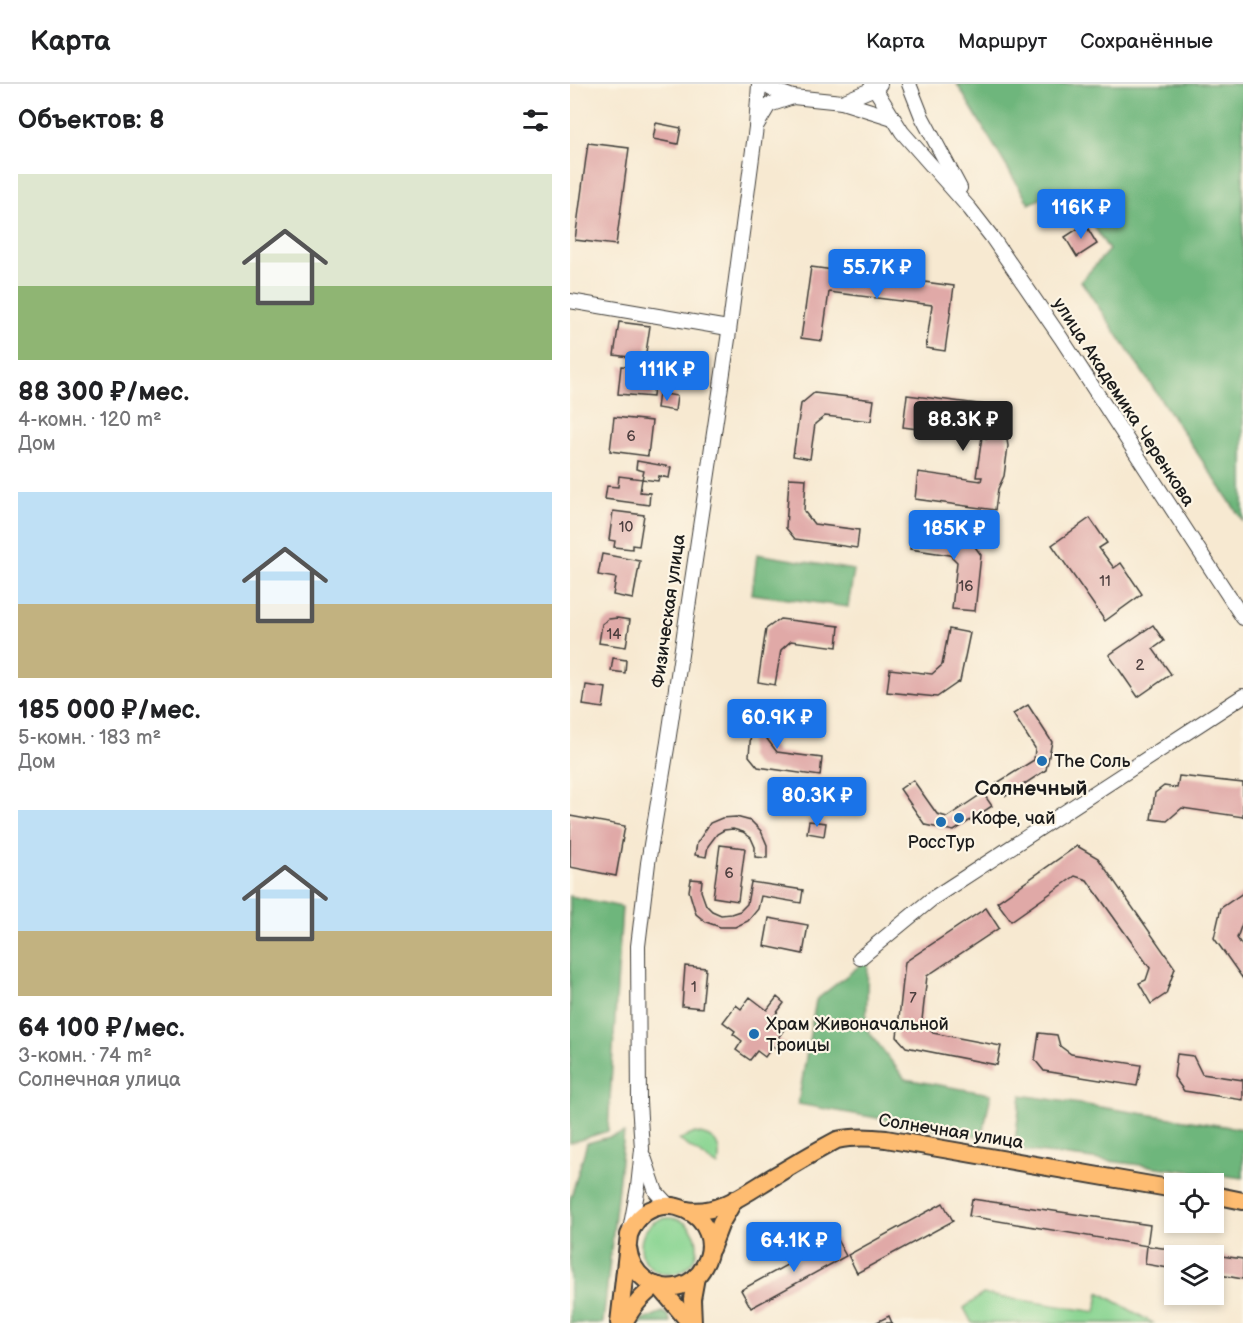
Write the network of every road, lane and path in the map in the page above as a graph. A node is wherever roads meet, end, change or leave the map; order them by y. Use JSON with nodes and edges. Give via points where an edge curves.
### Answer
{"nodes":[{"id":1,"x":759,"y":84,"type":"edge"},
{"id":2,"x":768,"y":84,"type":"edge"},
{"id":3,"x":909,"y":84,"type":"edge"},
{"id":4,"x":876,"y":85,"type":"edge"},
{"id":5,"x":793,"y":97,"type":"junction"},
{"id":6,"x":843,"y":102,"type":"junction"},
{"id":7,"x":893,"y":118,"type":"junction"},
{"id":8,"x":756,"y":127,"type":"junction"},
{"id":9,"x":970,"y":209,"type":"junction"},
{"id":10,"x":570,"y":301,"type":"edge"},
{"id":11,"x":728,"y":328,"type":"junction"},
{"id":12,"x":1243,"y":618,"type":"edge"},
{"id":13,"x":1243,"y":696,"type":"edge"},
{"id":14,"x":860,"y":958,"type":"dead end"},
{"id":15,"x":642,"y":1149,"type":"junction"},
{"id":16,"x":1164,"y":1187,"type":"edge"},
{"id":17,"x":1224,"y":1197,"type":"edge"},
{"id":18,"x":735,"y":1199,"type":"junction"},
{"id":19,"x":1243,"y":1201,"type":"edge"},
{"id":20,"x":668,"y":1205,"type":"junction"},
{"id":21,"x":687,"y":1210,"type":"junction"},
{"id":22,"x":628,"y":1242,"type":"junction"},
{"id":23,"x":709,"y":1254,"type":"junction"},
{"id":24,"x":696,"y":1277,"type":"junction"},
{"id":25,"x":657,"y":1286,"type":"junction"},
{"id":26,"x":619,"y":1323,"type":"edge"},
{"id":27,"x":624,"y":1323,"type":"edge"},
{"id":28,"x":692,"y":1323,"type":"edge"}],
"edges":[{"from":1,"to":8,"type":"street","name":"Физическая улица"},
{"from":2,"to":5,"type":"street","via":[[771,89]]},
{"from":3,"to":9,"type":"street","name":"улица Академика Черенкова"},
{"from":4,"to":6,"type":"street"},
{"from":4,"to":7,"type":"street","name":"улица Академика Черенкова"},
{"from":5,"to":6,"type":"street"},
{"from":5,"to":8,"type":"street","name":"Физическая улица","via":[[769,105]]},
{"from":6,"to":7,"type":"street"},
{"from":7,"to":9,"type":"street","name":"улица Академика Черенкова"},
{"from":8,"to":11,"type":"street","name":"Физическая улица"},
{"from":9,"to":12,"type":"street","name":"улица Академика Черенкова","via":[[1061,338]]},
{"from":10,"to":11,"type":"street"},
{"from":11,"to":15,"type":"street","name":"Физическая улица","via":[[638,946]]},
{"from":13,"to":14,"type":"street","via":[[933,898]]},
{"from":15,"to":20,"type":"street","via":[[656,1192]]},
{"from":15,"to":22,"type":"street"},
{"from":16,"to":18,"type":"main road","name":"Солнечная улица","via":[[858,1136],[837,1140]]},
{"from":17,"to":19,"type":"main road"},
{"from":18,"to":21,"type":"main road","name":"Солнечная улица","via":[[697,1212]]},
{"from":18,"to":23,"type":"main road"},
{"from":20,"to":21,"type":"main road"},
{"from":20,"to":22,"type":"main road","via":[[644,1214],[635,1223]]},
{"from":21,"to":23,"type":"main road","via":[[706,1228]]},
{"from":22,"to":25,"type":"main road","via":[[630,1261],[637,1273]]},
{"from":22,"to":26,"type":"main road"},
{"from":23,"to":24,"type":"main road"},
{"from":24,"to":25,"type":"main road","via":[[679,1286]]},
{"from":24,"to":28,"type":"main road"},
{"from":25,"to":27,"type":"main road","via":[[637,1302]]},
{"from":25,"to":28,"type":"main road"}]}
